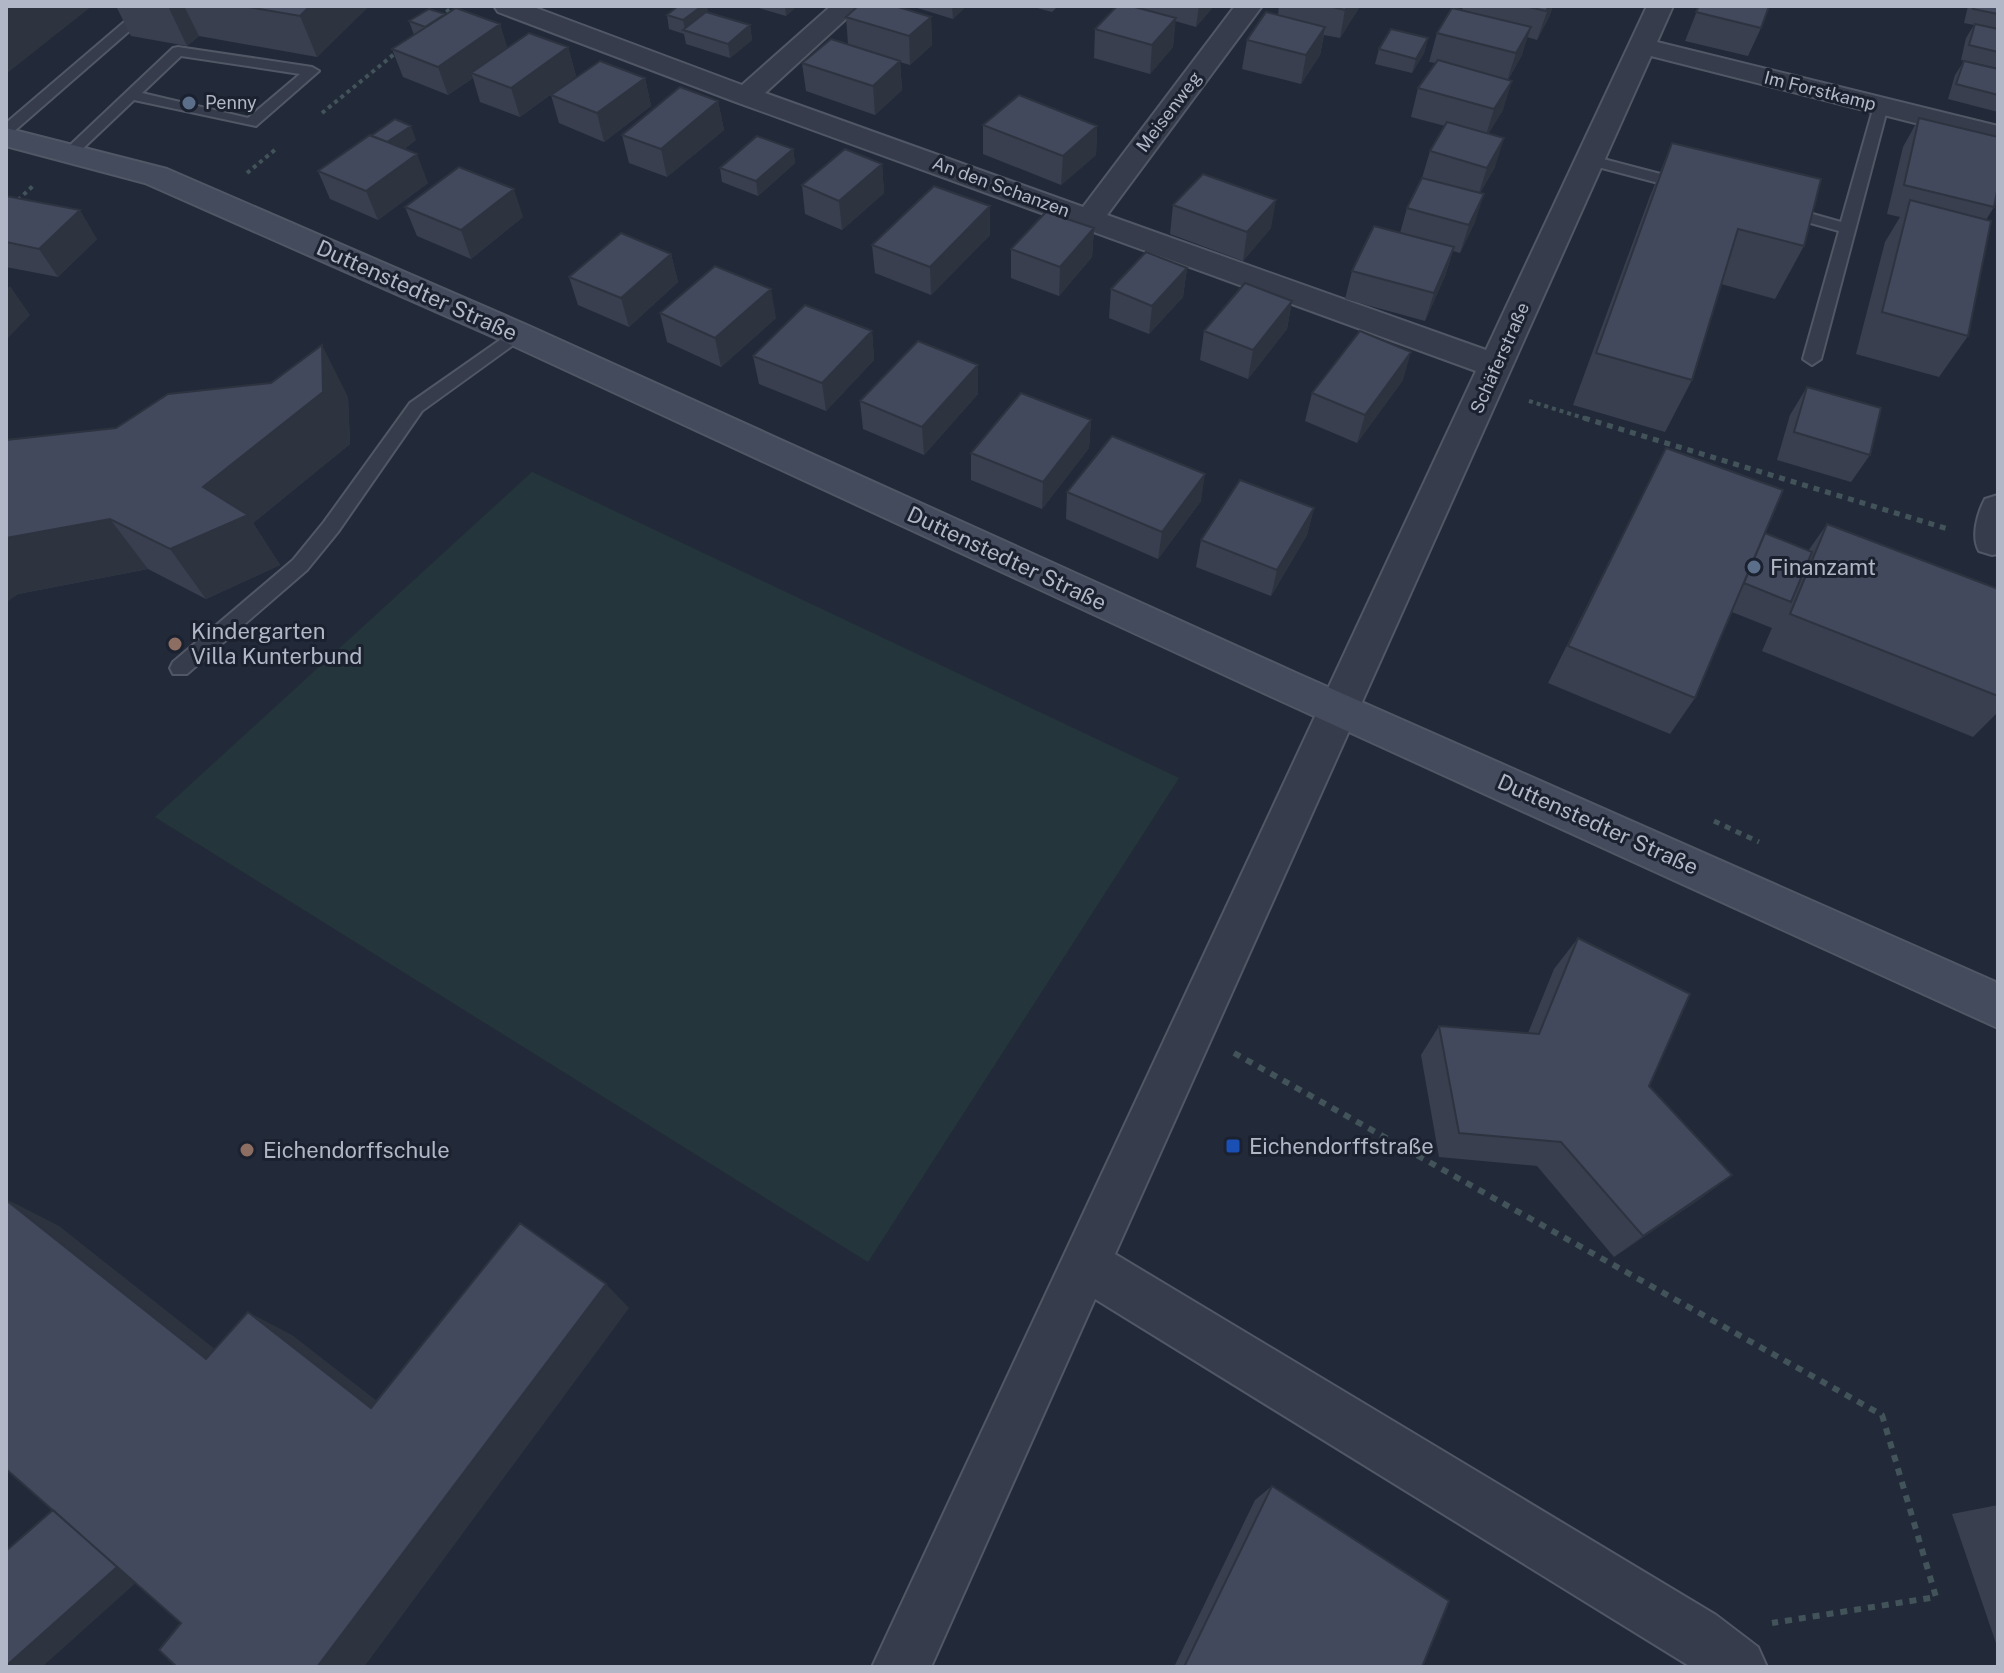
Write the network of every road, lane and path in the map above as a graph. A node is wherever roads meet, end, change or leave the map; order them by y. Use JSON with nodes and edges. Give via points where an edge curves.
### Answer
{"nodes":[{"id":1,"x":151,"y":6,"type":"edge"},
{"id":2,"x":454,"y":6,"type":"edge"},
{"id":3,"x":507,"y":6,"type":"edge"},
{"id":4,"x":847,"y":6,"type":"edge"},
{"id":5,"x":1249,"y":6,"type":"edge"},
{"id":6,"x":1660,"y":6,"type":"edge"},
{"id":7,"x":430,"y":25,"type":"edge"},
{"id":8,"x":406,"y":44,"type":"edge"},
{"id":9,"x":1642,"y":46,"type":"junction"},
{"id":10,"x":130,"y":95,"type":"junction"},
{"id":11,"x":746,"y":96,"type":"junction"},
{"id":12,"x":1881,"y":106,"type":"junction"},
{"id":13,"x":311,"y":121,"type":"dead end"},
{"id":14,"x":6,"y":131,"type":"edge"},
{"id":15,"x":1998,"y":135,"type":"edge"},
{"id":16,"x":6,"y":137,"type":"edge"},
{"id":17,"x":287,"y":140,"type":"dead end"},
{"id":18,"x":71,"y":152,"type":"junction"},
{"id":19,"x":1588,"y":160,"type":"junction"},
{"id":20,"x":240,"y":179,"type":"dead end"},
{"id":21,"x":1695,"y":188,"type":"edge"},
{"id":22,"x":1772,"y":208,"type":"edge"},
{"id":23,"x":1089,"y":219,"type":"junction"},
{"id":24,"x":1849,"y":229,"type":"junction"},
{"id":25,"x":517,"y":334,"type":"junction"},
{"id":26,"x":1812,"y":359,"type":"dead end"},
{"id":27,"x":1491,"y":377,"type":"junction"},
{"id":28,"x":1995,"y":525,"type":"edge"},
{"id":29,"x":180,"y":668,"type":"dead end"},
{"id":30,"x":1339,"y":709,"type":"junction"},
{"id":31,"x":1998,"y":1006,"type":"edge"},
{"id":32,"x":1192,"y":1030,"type":"junction"},
{"id":33,"x":1085,"y":1264,"type":"junction"},
{"id":34,"x":1696,"y":1635,"type":"junction"},
{"id":35,"x":901,"y":1667,"type":"edge"},
{"id":36,"x":1738,"y":1667,"type":"edge"}],
"edges":[{"from":1,"to":14,"type":"lane"},
{"from":2,"to":7,"type":"path"},
{"from":3,"to":11,"type":"street","name":"An den Schanzen"},
{"from":4,"to":11,"type":"street"},
{"from":5,"to":23,"type":"street","name":"Meisenweg"},
{"from":6,"to":9,"type":"street","name":"Schäferstraße"},
{"from":8,"to":13,"type":"path"},
{"from":9,"to":12,"type":"street","name":"Im Forstkamp"},
{"from":9,"to":19,"type":"street","name":"Schäferstraße"},
{"from":10,"to":10,"type":"lane","via":[[251,123],[312,71],[178,51]]},
{"from":10,"to":18,"type":"lane"},
{"from":11,"to":23,"type":"street","name":"An den Schanzen"},
{"from":12,"to":15,"type":"street","name":"Im Forstkamp"},
{"from":12,"to":24,"type":"lane"},
{"from":16,"to":18,"type":"street","name":"Duttenstedter Straße"},
{"from":17,"to":20,"type":"path"},
{"from":18,"to":25,"type":"street","name":"Duttenstedter Straße","via":[[156,176]]},
{"from":19,"to":21,"type":"lane"},
{"from":19,"to":27,"type":"street","name":"Schäferstraße"},
{"from":22,"to":24,"type":"lane"},
{"from":23,"to":27,"type":"street","name":"An den Schanzen"},
{"from":24,"to":26,"type":"lane"},
{"from":25,"to":29,"type":"lane","via":[[416,407],[300,565]]},
{"from":25,"to":30,"type":"street","name":"Duttenstedter Straße"},
{"from":27,"to":28,"type":"path"},
{"from":27,"to":30,"type":"street","name":"Schäferstraße"},
{"from":30,"to":31,"type":"street","name":"Duttenstedter Straße"},
{"from":30,"to":32,"type":"street"},
{"from":32,"to":33,"type":"street"},
{"from":32,"to":34,"type":"path","via":[[1882,1415],[1936,1597]]},
{"from":33,"to":34,"type":"street"},
{"from":33,"to":35,"type":"street"},
{"from":34,"to":36,"type":"street"}]}
